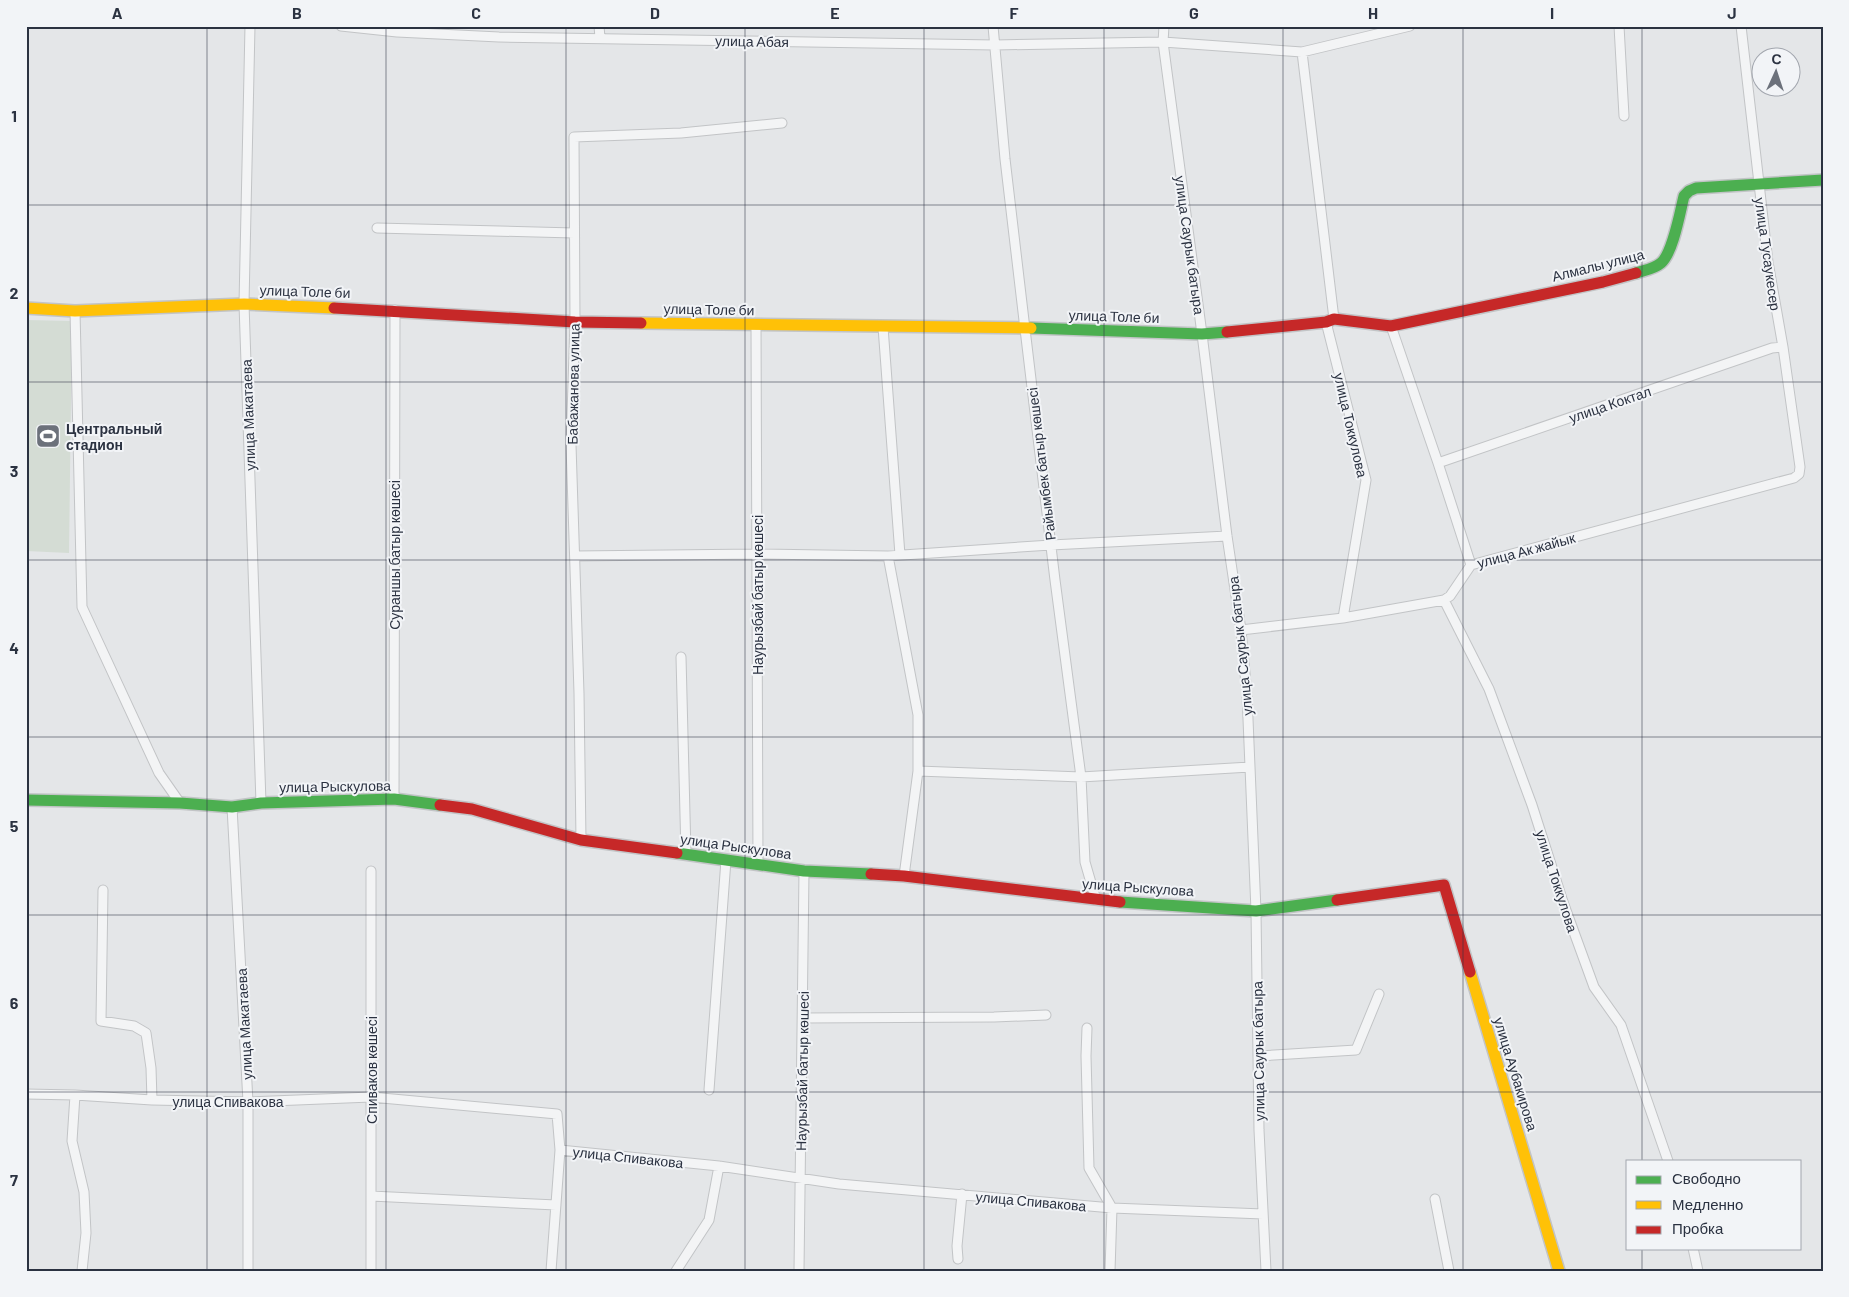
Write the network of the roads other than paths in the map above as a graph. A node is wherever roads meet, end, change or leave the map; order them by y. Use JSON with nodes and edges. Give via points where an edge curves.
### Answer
{"nodes":[{"id":1,"x":250,"y":26,"type":"edge"},
{"id":2,"x":341,"y":26,"type":"edge"},
{"id":3,"x":599,"y":26,"type":"edge"},
{"id":4,"x":993,"y":26,"type":"edge"},
{"id":5,"x":1164,"y":26,"type":"edge"},
{"id":6,"x":1410,"y":26,"type":"edge"},
{"id":7,"x":1619,"y":26,"type":"edge"},
{"id":8,"x":1741,"y":26,"type":"edge"},
{"id":9,"x":600,"y":38,"type":"junction"},
{"id":10,"x":1163,"y":42,"type":"junction"},
{"id":11,"x":995,"y":45,"type":"junction"},
{"id":12,"x":1302,"y":52,"type":"junction"},
{"id":13,"x":1624,"y":116,"type":"dead end"},
{"id":14,"x":782,"y":123,"type":"dead end"},
{"id":15,"x":1823,"y":180,"type":"edge"},
{"id":16,"x":1759,"y":185,"type":"junction"},
{"id":17,"x":377,"y":228,"type":"dead end"},
{"id":18,"x":574,"y":233,"type":"junction"},
{"id":19,"x":244,"y":304,"type":"junction"},
{"id":20,"x":26,"y":308,"type":"edge"},
{"id":21,"x":395,"y":310,"type":"junction"},
{"id":22,"x":76,"y":311,"type":"junction"},
{"id":23,"x":1330,"y":320,"type":"junction"},
{"id":24,"x":575,"y":322,"type":"junction"},
{"id":25,"x":756,"y":325,"type":"junction"},
{"id":26,"x":1391,"y":326,"type":"junction"},
{"id":27,"x":883,"y":327,"type":"junction"},
{"id":28,"x":1025,"y":328,"type":"junction"},
{"id":29,"x":1202,"y":334,"type":"junction"},
{"id":30,"x":1783,"y":347,"type":"junction"},
{"id":31,"x":1438,"y":463,"type":"junction"},
{"id":32,"x":1794,"y":478,"type":"joint"},
{"id":33,"x":1227,"y":536,"type":"junction"},
{"id":34,"x":1051,"y":545,"type":"junction"},
{"id":35,"x":757,"y":554,"type":"junction"},
{"id":36,"x":900,"y":555,"type":"junction"},
{"id":37,"x":575,"y":556,"type":"junction"},
{"id":38,"x":888,"y":556,"type":"junction"},
{"id":39,"x":1471,"y":565,"type":"junction"},
{"id":40,"x":1444,"y":600,"type":"junction"},
{"id":41,"x":1343,"y":618,"type":"junction"},
{"id":42,"x":1241,"y":630,"type":"junction"},
{"id":43,"x":681,"y":657,"type":"dead end"},
{"id":44,"x":1250,"y":767,"type":"junction"},
{"id":45,"x":918,"y":770,"type":"junction"},
{"id":46,"x":1081,"y":776,"type":"junction"},
{"id":47,"x":394,"y":799,"type":"junction"},
{"id":48,"x":26,"y":800,"type":"edge"},
{"id":49,"x":261,"y":803,"type":"junction"},
{"id":50,"x":180,"y":804,"type":"junction"},
{"id":51,"x":232,"y":807,"type":"junction"},
{"id":52,"x":581,"y":840,"type":"junction"},
{"id":53,"x":686,"y":854,"type":"junction"},
{"id":54,"x":726,"y":860,"type":"junction"},
{"id":55,"x":758,"y":864,"type":"junction"},
{"id":56,"x":371,"y":871,"type":"dead end"},
{"id":57,"x":804,"y":871,"type":"junction"},
{"id":58,"x":904,"y":876,"type":"junction"},
{"id":59,"x":1444,"y":885,"type":"joint"},
{"id":60,"x":103,"y":890,"type":"dead end"},
{"id":61,"x":1096,"y":900,"type":"junction"},
{"id":62,"x":1256,"y":911,"type":"junction"},
{"id":63,"x":1379,"y":994,"type":"dead end"},
{"id":64,"x":1046,"y":1014,"type":"dead end"},
{"id":65,"x":802,"y":1018,"type":"junction"},
{"id":66,"x":1087,"y":1028,"type":"dead end"},
{"id":67,"x":1258,"y":1056,"type":"junction"},
{"id":68,"x":709,"y":1090,"type":"dead end"},
{"id":69,"x":26,"y":1094,"type":"edge"},
{"id":70,"x":74,"y":1095,"type":"junction"},
{"id":71,"x":371,"y":1097,"type":"junction"},
{"id":72,"x":152,"y":1100,"type":"junction"},
{"id":73,"x":248,"y":1102,"type":"junction"},
{"id":74,"x":560,"y":1150,"type":"junction"},
{"id":75,"x":1668,"y":1160,"type":"edge"},
{"id":76,"x":719,"y":1166,"type":"junction"},
{"id":77,"x":801,"y":1177,"type":"junction"},
{"id":78,"x":962,"y":1194,"type":"junction"},
{"id":79,"x":371,"y":1196,"type":"junction"},
{"id":80,"x":1435,"y":1199,"type":"dead end"},
{"id":81,"x":556,"y":1205,"type":"junction"},
{"id":82,"x":1112,"y":1208,"type":"junction"},
{"id":83,"x":1263,"y":1214,"type":"junction"},
{"id":84,"x":1693,"y":1250,"type":"edge"},
{"id":85,"x":958,"y":1259,"type":"dead end"},
{"id":86,"x":371,"y":1270,"type":"edge"},
{"id":87,"x":82,"y":1271,"type":"edge"},
{"id":88,"x":248,"y":1271,"type":"edge"},
{"id":89,"x":551,"y":1271,"type":"edge"},
{"id":90,"x":676,"y":1271,"type":"edge"},
{"id":91,"x":800,"y":1271,"type":"edge"},
{"id":92,"x":1110,"y":1271,"type":"edge"},
{"id":93,"x":1266,"y":1271,"type":"edge"},
{"id":94,"x":1449,"y":1271,"type":"edge"},
{"id":95,"x":1559,"y":1271,"type":"edge"},
{"id":96,"x":1698,"y":1271,"type":"edge"}],
"edges":[{"from":1,"to":19,"type":"street","name":"улица Макатаева"},
{"from":2,"to":9,"type":"street","name":"улица Абая","via":[[499,37]]},
{"from":3,"to":9,"type":"street"},
{"from":4,"to":11,"type":"street","name":"Райымбек батыр көшесі"},
{"from":5,"to":10,"type":"street","name":"улица Саурык батыра"},
{"from":6,"to":12,"type":"street","name":"улица Абая"},
{"from":7,"to":13,"type":"street"},
{"from":8,"to":16,"type":"street","name":"улица Тусаукесер"},
{"from":9,"to":11,"type":"street","name":"улица Абая"},
{"from":10,"to":11,"type":"street","name":"улица Абая"},
{"from":10,"to":12,"type":"street","name":"улица Абая"},
{"from":10,"to":29,"type":"street","name":"улица Саурык батыра"},
{"from":11,"to":28,"type":"street","name":"Райымбек батыр көшесі"},
{"from":12,"to":23,"type":"street","name":"улица Токкулова"},
{"from":14,"to":18,"type":"street","name":"Бабажанова улица","via":[[681,133],[574,137]]},
{"from":15,"to":16,"type":"street","name":"Алмалы улица"},
{"from":16,"to":26,"type":"street","name":"Алмалы улица","via":[[1689,191],[1684,196],[1668,255],[1653,268],[1603,282]]},
{"from":16,"to":30,"type":"street","name":"улица Тусаукесер"},
{"from":17,"to":18,"type":"street"},
{"from":18,"to":24,"type":"street","name":"Бабажанова улица"},
{"from":19,"to":21,"type":"street","name":"улица Толе би"},
{"from":19,"to":22,"type":"street","name":"улица Толе би"},
{"from":19,"to":49,"type":"street","name":"улица Макатаева"},
{"from":20,"to":22,"type":"street","name":"улица Толе би"},
{"from":21,"to":24,"type":"street","name":"улица Толе би"},
{"from":21,"to":47,"type":"street","name":"Сураншы батыр көшесі"},
{"from":22,"to":50,"type":"street","via":[[82,607],[159,773]]},
{"from":23,"to":26,"type":"street","name":"улица Толе би"},
{"from":23,"to":29,"type":"street","name":"улица Толе би"},
{"from":23,"to":41,"type":"street","name":"улица Токкулова","via":[[1366,480]]},
{"from":24,"to":25,"type":"street","name":"улица Толе би"},
{"from":24,"to":37,"type":"street","name":"Бабажанова улица","via":[[571,445]]},
{"from":25,"to":27,"type":"street","name":"улица Толе би"},
{"from":25,"to":35,"type":"street","name":"Наурызбай батыр көшесі"},
{"from":26,"to":31,"type":"street"},
{"from":27,"to":28,"type":"street","name":"улица Толе би"},
{"from":27,"to":36,"type":"street"},
{"from":28,"to":29,"type":"street","name":"улица Толе би"},
{"from":28,"to":34,"type":"street","name":"Райымбек батыр көшесі"},
{"from":29,"to":33,"type":"street","name":"улица Саурык батыра"},
{"from":30,"to":31,"type":"street","name":"улица Коктал","via":[[1772,348]]},
{"from":30,"to":32,"type":"street","name":"улица Тусаукесер","via":[[1800,467]]},
{"from":31,"to":39,"type":"street"},
{"from":32,"to":39,"type":"street","name":"улица Ак жайык"},
{"from":33,"to":34,"type":"street"},
{"from":33,"to":42,"type":"street","name":"улица Саурык батыра"},
{"from":34,"to":36,"type":"street"},
{"from":34,"to":46,"type":"street","name":"Райымбек батыр көшесі"},
{"from":35,"to":37,"type":"street"},
{"from":35,"to":38,"type":"street"},
{"from":35,"to":55,"type":"street","name":"Наурызбай батыр көшесі"},
{"from":36,"to":38,"type":"street"},
{"from":37,"to":52,"type":"street","name":"Бабажанова улица"},
{"from":38,"to":45,"type":"street","via":[[918,715]]},
{"from":39,"to":40,"type":"street","name":"улица Ак жайык"},
{"from":40,"to":41,"type":"street"},
{"from":40,"to":75,"type":"street","name":"улица Токкулова","via":[[1489,689],[1594,987],[1621,1025]]},
{"from":41,"to":42,"type":"street"},
{"from":42,"to":44,"type":"street","name":"улица Саурык батыра"},
{"from":43,"to":53,"type":"street"},
{"from":44,"to":46,"type":"street"},
{"from":44,"to":62,"type":"street","name":"улица Саурык батыра"},
{"from":45,"to":46,"type":"street"},
{"from":45,"to":58,"type":"street"},
{"from":46,"to":61,"type":"street","name":"Райымбек батыр көшесі","via":[[1085,862]]},
{"from":47,"to":49,"type":"street","name":"улица Рыскулова"},
{"from":47,"to":52,"type":"street","name":"улица Рыскулова","via":[[472,809]]},
{"from":48,"to":50,"type":"street","name":"улица Рыскулова"},
{"from":49,"to":51,"type":"street","name":"улица Рыскулова"},
{"from":50,"to":51,"type":"street","name":"улица Рыскулова"},
{"from":51,"to":73,"type":"street","name":"улица Макатаева"},
{"from":52,"to":53,"type":"street","name":"улица Рыскулова"},
{"from":53,"to":54,"type":"street","name":"улица Рыскулова"},
{"from":54,"to":55,"type":"street","name":"улица Рыскулова"},
{"from":54,"to":68,"type":"street"},
{"from":55,"to":57,"type":"street","name":"улица Рыскулова"},
{"from":56,"to":71,"type":"street","name":"Спиваков көшесі"},
{"from":57,"to":58,"type":"street","name":"улица Рыскулова"},
{"from":57,"to":65,"type":"street","name":"Наурызбай батыр көшесі"},
{"from":58,"to":61,"type":"street","name":"улица Рыскулова"},
{"from":59,"to":62,"type":"street","name":"улица Рыскулова"},
{"from":59,"to":95,"type":"street","name":"улица Аубакирова"},
{"from":60,"to":72,"type":"street","via":[[102,1021],[134,1026],[146,1033]]},
{"from":61,"to":62,"type":"street","name":"улица Рыскулова"},
{"from":62,"to":67,"type":"street","name":"улица Саурык батыра"},
{"from":63,"to":67,"type":"street","via":[[1356,1050]]},
{"from":64,"to":65,"type":"street"},
{"from":65,"to":77,"type":"street","name":"Наурызбай батыр көшесі"},
{"from":66,"to":82,"type":"street","via":[[1089,1168]]},
{"from":67,"to":83,"type":"street","name":"улица Саурык батыра"},
{"from":69,"to":70,"type":"street","name":"улица Спивакова"},
{"from":70,"to":72,"type":"street","name":"улица Спивакова"},
{"from":70,"to":87,"type":"street","via":[[72,1141],[84,1192],[86,1233]]},
{"from":71,"to":73,"type":"street","name":"улица Спивакова"},
{"from":71,"to":74,"type":"street","name":"улица Спивакова","via":[[557,1114]]},
{"from":71,"to":79,"type":"street","name":"Спиваков көшесі"},
{"from":72,"to":73,"type":"street","name":"улица Спивакова"},
{"from":73,"to":88,"type":"street","name":"улица Макатаева"},
{"from":74,"to":76,"type":"street","name":"улица Спивакова"},
{"from":74,"to":81,"type":"street"},
{"from":76,"to":77,"type":"street","name":"улица Спивакова"},
{"from":76,"to":90,"type":"street","via":[[709,1220]]},
{"from":77,"to":78,"type":"street","name":"улица Спивакова","via":[[839,1184]]},
{"from":77,"to":91,"type":"street","name":"Наурызбай батыр көшесі"},
{"from":78,"to":82,"type":"street","name":"улица Спивакова"},
{"from":78,"to":85,"type":"street"},
{"from":79,"to":81,"type":"street"},
{"from":79,"to":86,"type":"street","name":"Спиваков көшесі"},
{"from":80,"to":94,"type":"street"},
{"from":81,"to":89,"type":"street"},
{"from":82,"to":83,"type":"street","name":"улица Спивакова"},
{"from":82,"to":92,"type":"street"},
{"from":83,"to":93,"type":"street","name":"улица Саурык батыра"},
{"from":84,"to":96,"type":"street"}]}
